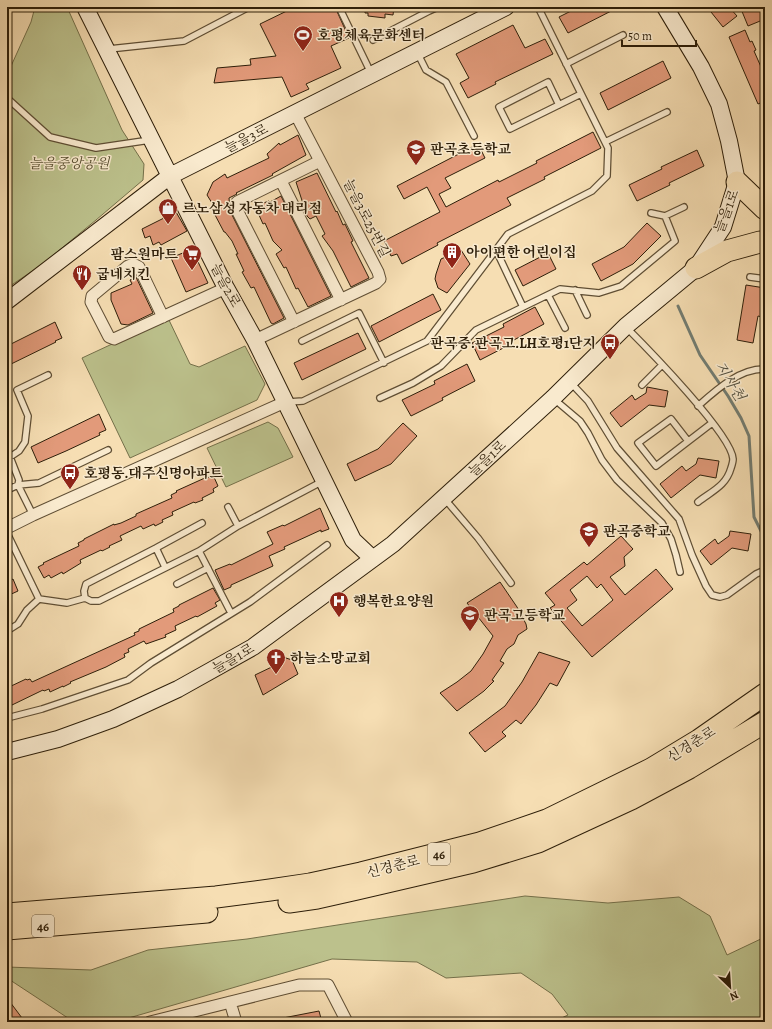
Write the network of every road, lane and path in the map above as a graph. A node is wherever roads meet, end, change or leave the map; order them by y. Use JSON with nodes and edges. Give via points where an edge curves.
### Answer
{"nodes":[{"id":1,"x":85,"y":7,"type":"edge"},
{"id":2,"x":249,"y":7,"type":"edge"},
{"id":3,"x":339,"y":7,"type":"edge"},
{"id":4,"x":438,"y":7,"type":"edge"},
{"id":5,"x":506,"y":7,"type":"edge"},
{"id":6,"x":538,"y":7,"type":"edge"},
{"id":7,"x":665,"y":7,"type":"edge"},
{"id":8,"x":428,"y":9,"type":"edge"},
{"id":9,"x":623,"y":35,"type":"dead end"},
{"id":10,"x":373,"y":40,"type":"dead end"},
{"id":11,"x":106,"y":49,"type":"junction"},
{"id":12,"x":417,"y":52,"type":"junction"},
{"id":13,"x":566,"y":64,"type":"junction"},
{"id":14,"x":372,"y":75,"type":"junction"},
{"id":15,"x":581,"y":94,"type":"junction"},
{"id":16,"x":7,"y":98,"type":"edge"},
{"id":17,"x":559,"y":105,"type":"junction"},
{"id":18,"x":667,"y":112,"type":"dead end"},
{"id":19,"x":295,"y":113,"type":"junction"},
{"id":20,"x":474,"y":136,"type":"dead end"},
{"id":21,"x":152,"y":139,"type":"junction"},
{"id":22,"x":605,"y":142,"type":"junction"},
{"id":23,"x":320,"y":161,"type":"junction"},
{"id":24,"x":170,"y":176,"type":"junction"},
{"id":25,"x":281,"y":181,"type":"junction"},
{"id":26,"x":737,"y":182,"type":"junction"},
{"id":27,"x":684,"y":207,"type":"dead end"},
{"id":28,"x":765,"y":209,"type":"edge"},
{"id":29,"x":651,"y":213,"type":"dead end"},
{"id":30,"x":664,"y":216,"type":"junction"},
{"id":31,"x":765,"y":242,"type":"edge"},
{"id":32,"x":496,"y":250,"type":"junction"},
{"id":33,"x":696,"y":268,"type":"junction"},
{"id":34,"x":750,"y":277,"type":"dead end"},
{"id":35,"x":765,"y":279,"type":"edge"},
{"id":36,"x":226,"y":288,"type":"junction"},
{"id":37,"x":575,"y":290,"type":"junction"},
{"id":38,"x":548,"y":295,"type":"junction"},
{"id":39,"x":341,"y":300,"type":"junction"},
{"id":40,"x":7,"y":301,"type":"edge"},
{"id":41,"x":523,"y":307,"type":"junction"},
{"id":42,"x":587,"y":315,"type":"dead end"},
{"id":43,"x":163,"y":317,"type":"junction"},
{"id":44,"x":294,"y":322,"type":"junction"},
{"id":45,"x":626,"y":326,"type":"junction"},
{"id":46,"x":565,"y":328,"type":"dead end"},
{"id":47,"x":255,"y":340,"type":"junction"},
{"id":48,"x":302,"y":341,"type":"dead end"},
{"id":49,"x":384,"y":364,"type":"junction"},
{"id":50,"x":662,"y":365,"type":"junction"},
{"id":51,"x":765,"y":369,"type":"edge"},
{"id":52,"x":48,"y":375,"type":"dead end"},
{"id":53,"x":569,"y":382,"type":"junction"},
{"id":54,"x":642,"y":385,"type":"dead end"},
{"id":55,"x":380,"y":398,"type":"dead end"},
{"id":56,"x":553,"y":398,"type":"junction"},
{"id":57,"x":285,"y":402,"type":"junction"},
{"id":58,"x":698,"y":406,"type":"junction"},
{"id":59,"x":712,"y":423,"type":"junction"},
{"id":60,"x":688,"y":441,"type":"junction"},
{"id":61,"x":108,"y":450,"type":"dead end"},
{"id":62,"x":9,"y":456,"type":"edge"},
{"id":63,"x":323,"y":481,"type":"junction"},
{"id":64,"x":18,"y":485,"type":"junction"},
{"id":65,"x":7,"y":490,"type":"edge"},
{"id":66,"x":444,"y":498,"type":"junction"},
{"id":67,"x":698,"y":502,"type":"dead end"},
{"id":68,"x":228,"y":507,"type":"dead end"},
{"id":69,"x":33,"y":515,"type":"junction"},
{"id":70,"x":202,"y":523,"type":"dead end"},
{"id":71,"x":238,"y":526,"type":"junction"},
{"id":72,"x":7,"y":528,"type":"edge"},
{"id":73,"x":7,"y":532,"type":"edge"},
{"id":74,"x":327,"y":545,"type":"dead end"},
{"id":75,"x":156,"y":548,"type":"junction"},
{"id":76,"x":199,"y":551,"type":"junction"},
{"id":77,"x":372,"y":558,"type":"junction"},
{"id":78,"x":165,"y":567,"type":"junction"},
{"id":79,"x":208,"y":568,"type":"junction"},
{"id":80,"x":765,"y":570,"type":"edge"},
{"id":81,"x":680,"y":572,"type":"dead end"},
{"id":82,"x":511,"y":583,"type":"dead end"},
{"id":83,"x":178,"y":584,"type":"dead end"},
{"id":84,"x":85,"y":598,"type":"junction"},
{"id":85,"x":39,"y":599,"type":"junction"},
{"id":86,"x":231,"y":614,"type":"junction"},
{"id":87,"x":7,"y":631,"type":"edge"},
{"id":88,"x":765,"y":694,"type":"edge"},
{"id":89,"x":7,"y":718,"type":"edge"},
{"id":90,"x":765,"y":722,"type":"edge"},
{"id":91,"x":7,"y":752,"type":"edge"},
{"id":92,"x":7,"y":914,"type":"edge"},
{"id":93,"x":78,"y":916,"type":"junction"},
{"id":94,"x":7,"y":929,"type":"edge"},
{"id":95,"x":230,"y":1002,"type":"junction"},
{"id":96,"x":153,"y":1022,"type":"edge"},
{"id":97,"x":236,"y":1022,"type":"edge"},
{"id":98,"x":347,"y":1022,"type":"edge"}],
"edges":[{"from":1,"to":11,"type":"street","name":"늘을2로"},
{"from":2,"to":11,"type":"lane","via":[[184,41]]},
{"from":3,"to":14,"type":"lane"},
{"from":4,"to":8,"type":"lane"},
{"from":5,"to":12,"type":"street","name":"늘을3로"},
{"from":6,"to":13,"type":"lane"},
{"from":7,"to":26,"type":"street","name":"늘을1로","via":[[701,67],[718,104],[730,141]]},
{"from":8,"to":10,"type":"lane"},
{"from":9,"to":13,"type":"lane"},
{"from":11,"to":21,"type":"street","name":"늘을2로"},
{"from":12,"to":14,"type":"street","name":"늘을3로"},
{"from":12,"to":20,"type":"lane","via":[[426,70],[446,82]]},
{"from":13,"to":15,"type":"lane"},
{"from":14,"to":19,"type":"street","name":"늘을3로"},
{"from":15,"to":17,"type":"lane"},
{"from":15,"to":22,"type":"lane"},
{"from":16,"to":21,"type":"lane","via":[[50,137],[96,148]]},
{"from":17,"to":17,"type":"lane","via":[[510,129],[499,107],[548,82]]},
{"from":18,"to":22,"type":"lane"},
{"from":19,"to":23,"type":"street","name":"늘을3로25번길"},
{"from":19,"to":24,"type":"street","name":"늘을3로"},
{"from":21,"to":24,"type":"street","name":"늘을2로"},
{"from":22,"to":32,"type":"lane","via":[[608,148],[607,176],[592,191],[508,234]]},
{"from":23,"to":25,"type":"street"},
{"from":23,"to":39,"type":"street","name":"늘을3로25번길","via":[[380,279]]},
{"from":24,"to":36,"type":"street","name":"늘을2로"},
{"from":24,"to":40,"type":"street","name":"늘을3로"},
{"from":25,"to":39,"type":"street"},
{"from":25,"to":44,"type":"street","via":[[238,202],[236,208]]},
{"from":26,"to":28,"type":"highway"},
{"from":26,"to":33,"type":"street","name":"늘을1로","via":[[723,227]]},
{"from":27,"to":30,"type":"lane"},
{"from":29,"to":30,"type":"lane"},
{"from":30,"to":37,"type":"lane","via":[[675,241],[621,286],[599,293]]},
{"from":31,"to":33,"type":"highway","via":[[727,251]]},
{"from":32,"to":41,"type":"lane"},
{"from":32,"to":49,"type":"lane","via":[[427,341]]},
{"from":33,"to":45,"type":"street","name":"늘을1로"},
{"from":34,"to":35,"type":"lane"},
{"from":36,"to":43,"type":"street"},
{"from":36,"to":47,"type":"street","name":"늘을2로"},
{"from":37,"to":38,"type":"lane","via":[[560,289]]},
{"from":37,"to":42,"type":"lane"},
{"from":38,"to":41,"type":"lane"},
{"from":38,"to":46,"type":"lane"},
{"from":39,"to":44,"type":"street","name":"늘을3로25번길"},
{"from":41,"to":55,"type":"lane","via":[[476,330],[441,366],[413,383]]},
{"from":43,"to":43,"type":"street","via":[[114,339],[109,337],[92,302],[92,296],[133,264],[139,267]]},
{"from":44,"to":47,"type":"street","name":"늘을3로25번길"},
{"from":45,"to":50,"type":"lane"},
{"from":45,"to":53,"type":"street","name":"늘을1로"},
{"from":47,"to":57,"type":"street","name":"늘을2로"},
{"from":48,"to":49,"type":"lane","via":[[359,313]]},
{"from":49,"to":57,"type":"lane","via":[[303,401]]},
{"from":50,"to":54,"type":"lane"},
{"from":50,"to":58,"type":"lane"},
{"from":51,"to":58,"type":"lane","via":[[735,378]]},
{"from":52,"to":62,"type":"lane","via":[[16,390],[28,416],[25,442],[19,451]]},
{"from":53,"to":56,"type":"street","name":"늘을1로"},
{"from":53,"to":80,"type":"lane","via":[[588,401],[617,448],[679,520],[712,595],[727,595]]},
{"from":56,"to":66,"type":"street","name":"늘을1로"},
{"from":56,"to":81,"type":"lane","via":[[580,421],[602,460],[617,480],[662,523],[671,539]]},
{"from":57,"to":63,"type":"street","name":"늘을2로"},
{"from":57,"to":69,"type":"street"},
{"from":58,"to":59,"type":"lane"},
{"from":59,"to":60,"type":"lane"},
{"from":59,"to":67,"type":"lane","via":[[730,449],[733,460],[729,476],[724,483]]},
{"from":60,"to":60,"type":"lane","via":[[656,466],[638,443],[671,419]]},
{"from":61,"to":64,"type":"lane","via":[[39,483]]},
{"from":62,"to":64,"type":"lane","via":[[19,480]]},
{"from":63,"to":71,"type":"lane"},
{"from":63,"to":77,"type":"street","name":"늘을2로","via":[[353,540]]},
{"from":64,"to":65,"type":"lane"},
{"from":64,"to":69,"type":"lane"},
{"from":66,"to":77,"type":"street","name":"늘을1로","via":[[393,544]]},
{"from":66,"to":82,"type":"lane"},
{"from":68,"to":71,"type":"lane"},
{"from":69,"to":72,"type":"street"},
{"from":70,"to":75,"type":"lane"},
{"from":71,"to":76,"type":"lane"},
{"from":73,"to":85,"type":"lane"},
{"from":74,"to":86,"type":"lane"},
{"from":75,"to":78,"type":"lane"},
{"from":75,"to":84,"type":"lane","via":[[86,584]]},
{"from":76,"to":78,"type":"lane"},
{"from":76,"to":79,"type":"lane"},
{"from":77,"to":91,"type":"street","name":"늘을1로","via":[[253,647],[178,689],[113,719],[58,739]]},
{"from":78,"to":84,"type":"lane","via":[[99,601]]},
{"from":79,"to":83,"type":"lane"},
{"from":79,"to":86,"type":"lane"},
{"from":84,"to":85,"type":"lane","via":[[67,603]]},
{"from":85,"to":87,"type":"lane","via":[[27,610],[18,624]]},
{"from":86,"to":89,"type":"lane","via":[[128,680]]},
{"from":88,"to":93,"type":"highway","name":"신경춘로","number":"46","via":[[651,769],[547,820],[480,843],[310,884]]},
{"from":90,"to":93,"type":"highway","name":"신경춘로","number":"46","via":[[689,768],[631,799],[538,842],[473,862],[317,898],[232,909]]},
{"from":92,"to":93,"type":"highway","name":"신경춘로","number":"46"},
{"from":93,"to":94,"type":"highway","name":"신경춘로","number":"46"},
{"from":95,"to":96,"type":"street"},
{"from":95,"to":97,"type":"street"},
{"from":95,"to":98,"type":"street","via":[[299,985],[328,985]]}]}
